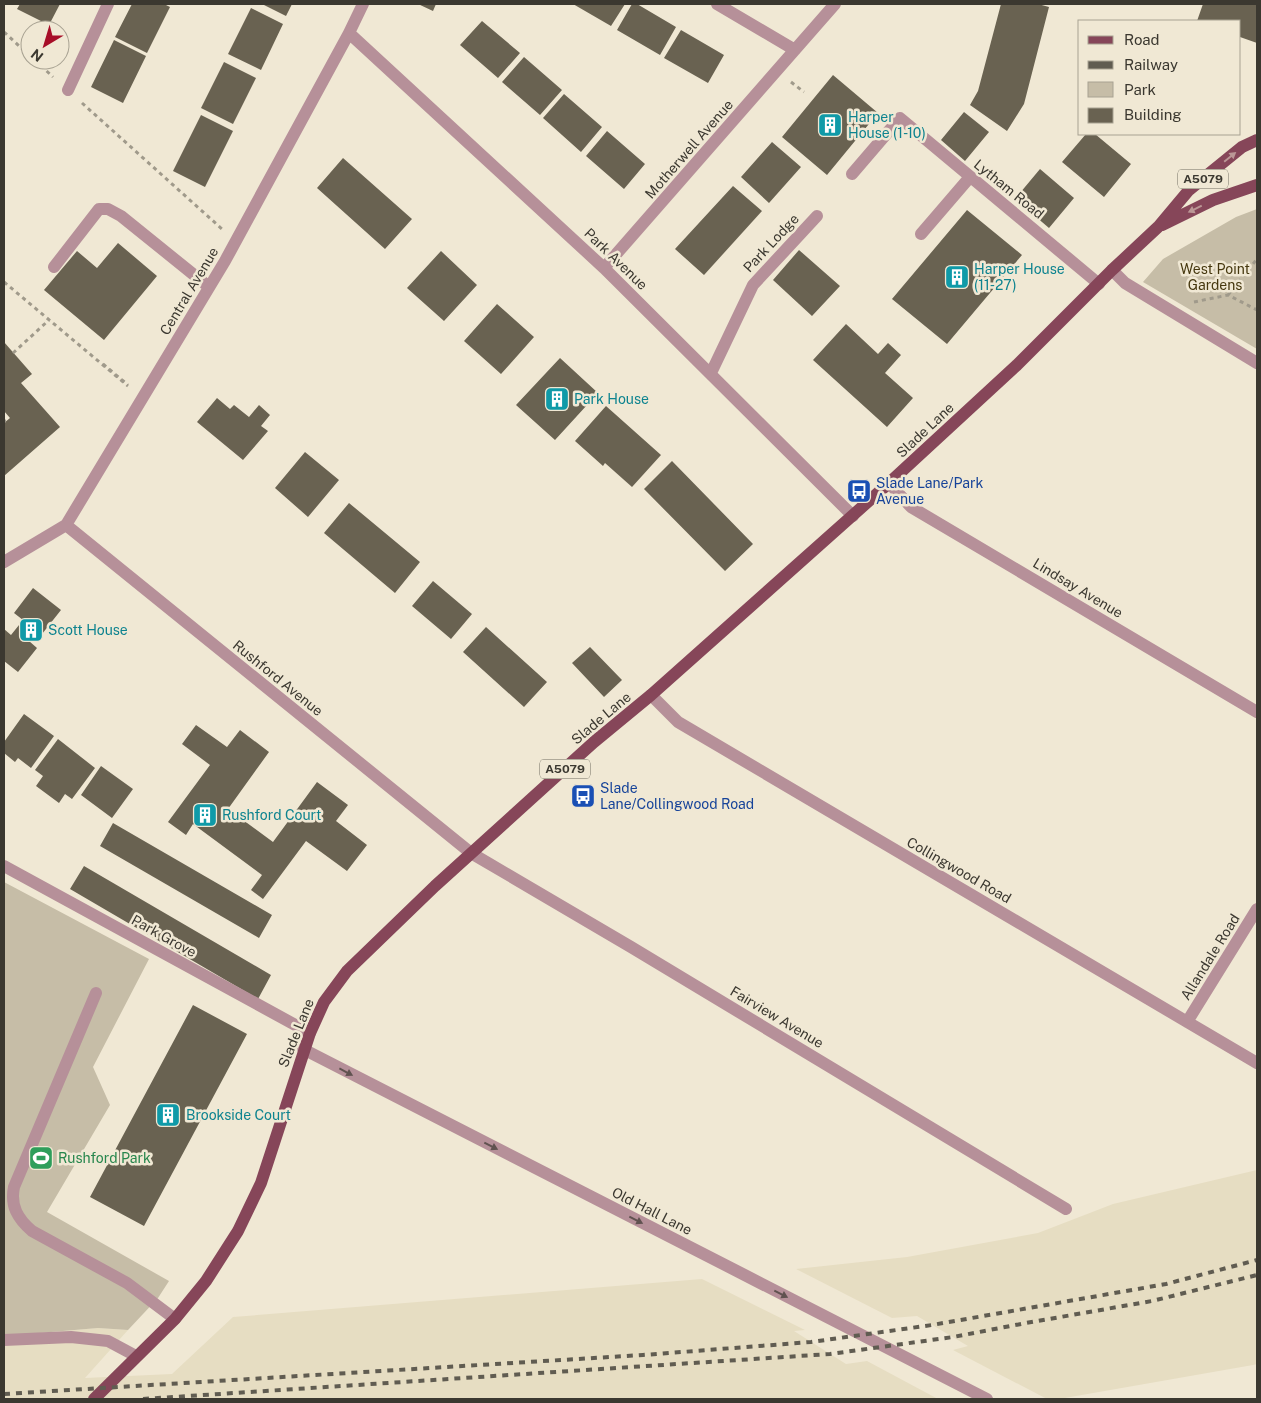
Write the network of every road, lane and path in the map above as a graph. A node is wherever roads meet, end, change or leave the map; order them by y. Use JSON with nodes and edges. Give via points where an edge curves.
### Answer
{"nodes":[{"id":1,"x":108,"y":4,"type":"edge"},
{"id":2,"x":363,"y":4,"type":"edge"},
{"id":3,"x":717,"y":4,"type":"edge"},
{"id":4,"x":835,"y":4,"type":"edge"},
{"id":5,"x":4,"y":32,"type":"edge"},
{"id":6,"x":349,"y":33,"type":"junction"},
{"id":7,"x":20,"y":47,"type":"edge"},
{"id":8,"x":795,"y":50,"type":"junction"},
{"id":9,"x":46,"y":70,"type":"edge"},
{"id":10,"x":68,"y":90,"type":"junction"},
{"id":11,"x":1257,"y":140,"type":"edge"},
{"id":12,"x":852,"y":174,"type":"dead end"},
{"id":13,"x":970,"y":177,"type":"junction"},
{"id":14,"x":1257,"y":185,"type":"edge"},
{"id":15,"x":817,"y":216,"type":"dead end"},
{"id":16,"x":1158,"y":227,"type":"junction"},
{"id":17,"x":921,"y":234,"type":"dead end"},
{"id":18,"x":235,"y":241,"type":"junction"},
{"id":19,"x":1257,"y":260,"type":"edge"},
{"id":20,"x":54,"y":267,"type":"dead end"},
{"id":21,"x":604,"y":268,"type":"junction"},
{"id":22,"x":1112,"y":270,"type":"junction"},
{"id":23,"x":4,"y":282,"type":"edge"},
{"id":24,"x":1099,"y":284,"type":"junction"},
{"id":25,"x":209,"y":287,"type":"junction"},
{"id":26,"x":1228,"y":295,"type":"junction"},
{"id":27,"x":1186,"y":304,"type":"dead end"},
{"id":28,"x":1257,"y":310,"type":"edge"},
{"id":29,"x":49,"y":320,"type":"junction"},
{"id":30,"x":13,"y":353,"type":"dead end"},
{"id":31,"x":1257,"y":363,"type":"edge"},
{"id":32,"x":103,"y":364,"type":"dead end"},
{"id":33,"x":710,"y":373,"type":"junction"},
{"id":34,"x":142,"y":398,"type":"junction"},
{"id":35,"x":889,"y":483,"type":"junction"},
{"id":36,"x":853,"y":516,"type":"junction"},
{"id":37,"x":66,"y":526,"type":"junction"},
{"id":38,"x":4,"y":562,"type":"edge"},
{"id":39,"x":651,"y":695,"type":"junction"},
{"id":40,"x":1257,"y":712,"type":"edge"},
{"id":41,"x":471,"y":853,"type":"junction"},
{"id":42,"x":4,"y":866,"type":"edge"},
{"id":43,"x":1257,"y":908,"type":"edge"},
{"id":44,"x":96,"y":994,"type":"dead end"},
{"id":45,"x":1187,"y":1022,"type":"junction"},
{"id":46,"x":310,"y":1032,"type":"junction"},
{"id":47,"x":303,"y":1049,"type":"junction"},
{"id":48,"x":1257,"y":1063,"type":"edge"},
{"id":49,"x":1066,"y":1209,"type":"dead end"},
{"id":50,"x":175,"y":1319,"type":"junction"},
{"id":51,"x":4,"y":1340,"type":"edge"},
{"id":52,"x":136,"y":1356,"type":"junction"},
{"id":53,"x":94,"y":1399,"type":"edge"},
{"id":54,"x":987,"y":1399,"type":"edge"}],
"edges":[{"from":1,"to":10,"type":"street"},
{"from":2,"to":6,"type":"street","name":"Central Avenue"},
{"from":3,"to":8,"type":"street"},
{"from":4,"to":8,"type":"street","name":"Motherwell Avenue"},
{"from":5,"to":7,"type":"path"},
{"from":6,"to":18,"type":"street","name":"Central Avenue"},
{"from":6,"to":21,"type":"street","name":"Park Avenue"},
{"from":8,"to":21,"type":"street","name":"Motherwell Avenue"},
{"from":9,"to":10,"type":"path"},
{"from":10,"to":18,"type":"path"},
{"from":16,"to":11,"type":"main road","name":"Slade Lane","number":"A5079","one_way":true,"via":[[1189,190],[1242,147]]},
{"from":12,"to":13,"type":"street","name":"Lytham Road","via":[[900,118]]},
{"from":13,"to":17,"type":"street"},
{"from":13,"to":24,"type":"street","name":"Lytham Road"},
{"from":14,"to":16,"type":"main road","name":"Slade Lane","number":"A5079","one_way":true,"via":[[1212,200]]},
{"from":15,"to":33,"type":"street","name":"Park Lodge","via":[[752,285]]},
{"from":16,"to":22,"type":"main road","name":"Slade Lane","number":"A5079"},
{"from":18,"to":25,"type":"street","name":"Central Avenue"},
{"from":19,"to":26,"type":"path"},
{"from":20,"to":25,"type":"street","via":[[99,209],[108,209]]},
{"from":21,"to":33,"type":"street","name":"Park Avenue"},
{"from":22,"to":24,"type":"main road","name":"Slade Lane","number":"A5079"},
{"from":22,"to":31,"type":"street","via":[[1125,284]]},
{"from":23,"to":29,"type":"path"},
{"from":24,"to":35,"type":"main road","name":"Slade Lane","number":"A5079"},
{"from":25,"to":34,"type":"street","name":"Central Avenue"},
{"from":26,"to":27,"type":"path"},
{"from":26,"to":28,"type":"path"},
{"from":29,"to":30,"type":"path"},
{"from":29,"to":34,"type":"path"},
{"from":32,"to":34,"type":"path"},
{"from":33,"to":36,"type":"street","name":"Park Avenue"},
{"from":34,"to":37,"type":"street","name":"Central Avenue"},
{"from":35,"to":36,"type":"main road","name":"Slade Lane","number":"A5079"},
{"from":35,"to":40,"type":"street","name":"Lindsay Avenue","via":[[911,507]]},
{"from":36,"to":39,"type":"main road","name":"Slade Lane","number":"A5079"},
{"from":37,"to":38,"type":"street","name":"Central Avenue"},
{"from":37,"to":41,"type":"street","name":"Rushford Avenue"},
{"from":39,"to":41,"type":"main road","name":"Slade Lane","number":"A5079"},
{"from":39,"to":45,"type":"street","name":"Collingwood Road","via":[[678,722]]},
{"from":41,"to":46,"type":"main road","name":"Slade Lane","number":"A5079","via":[[347,971],[324,1002]]},
{"from":41,"to":49,"type":"street","name":"Fairview Avenue"},
{"from":42,"to":46,"type":"street","name":"Park Grove"},
{"from":43,"to":45,"type":"street","name":"Allandale Road"},
{"from":44,"to":50,"type":"street","via":[[14,1187],[13,1202],[22,1223],[32,1231],[128,1283]]},
{"from":45,"to":48,"type":"street","name":"Collingwood Road"},
{"from":46,"to":47,"type":"main road","name":"Slade Lane","number":"A5079"},
{"from":47,"to":50,"type":"main road","name":"Slade Lane","number":"A5079","via":[[261,1183],[238,1231],[206,1281]]},
{"from":47,"to":54,"type":"street","name":"Old Hall Lane","one_way":true},
{"from":50,"to":52,"type":"main road","name":"Slade Lane","number":"A5079"},
{"from":51,"to":52,"type":"street","via":[[71,1337],[108,1341]]},
{"from":52,"to":53,"type":"main road","name":"Slade Lane","number":"A5079"}]}
